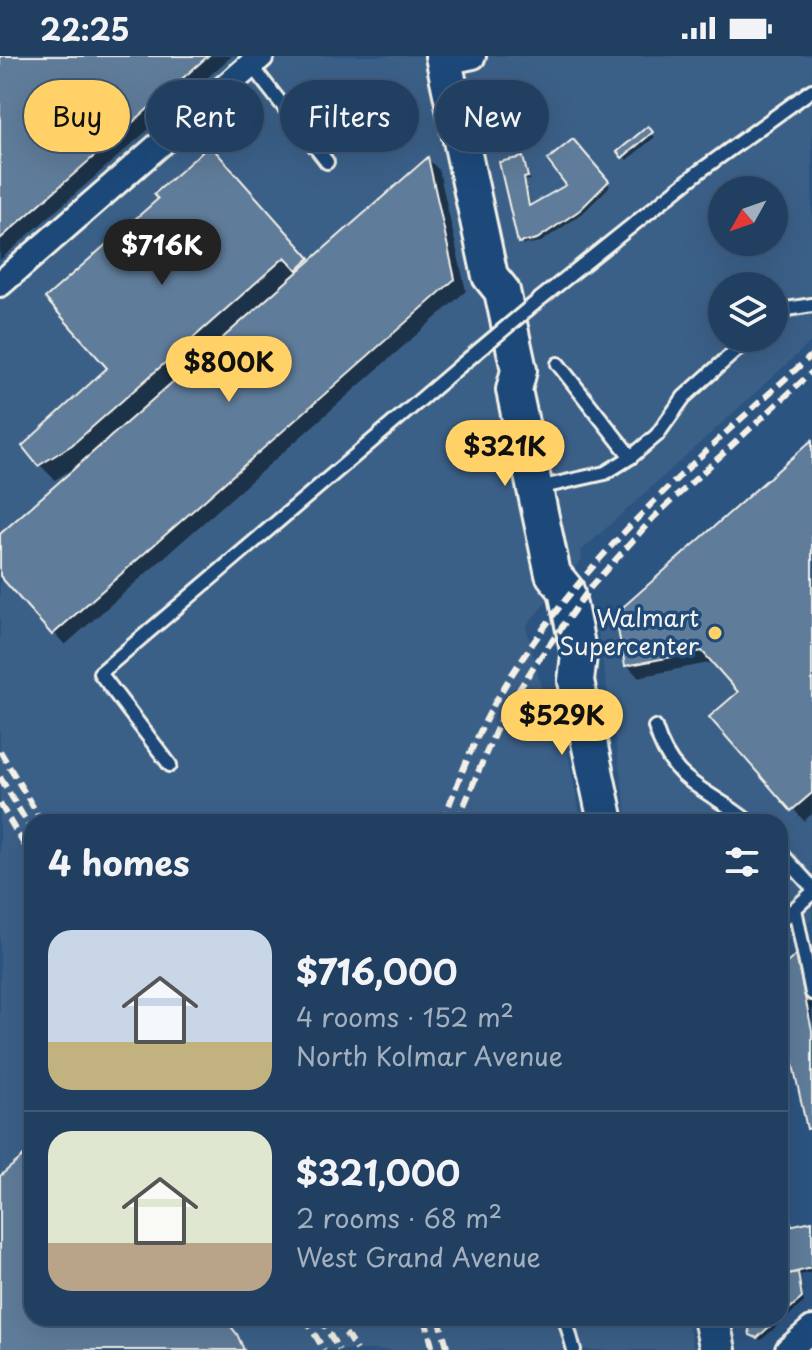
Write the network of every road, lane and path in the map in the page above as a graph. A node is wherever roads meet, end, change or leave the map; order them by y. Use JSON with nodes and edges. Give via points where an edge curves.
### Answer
{"nodes":[{"id":1,"x":454,"y":58,"type":"edge"},
{"id":2,"x":256,"y":61,"type":"edge"},
{"id":3,"x":812,"y":90,"type":"edge"},
{"id":4,"x":327,"y":162,"type":"dead end"},
{"id":5,"x":0,"y":284,"type":"edge"},
{"id":6,"x":812,"y":305,"type":"edge"},
{"id":7,"x":788,"y":309,"type":"edge"},
{"id":8,"x":734,"y":352,"type":"edge"},
{"id":9,"x":558,"y":364,"type":"dead end"},
{"id":10,"x":631,"y":457,"type":"junction"},
{"id":11,"x":535,"y":489,"type":"junction"},
{"id":12,"x":655,"y":727,"type":"dead end"},
{"id":13,"x":170,"y":765,"type":"dead end"},
{"id":14,"x":604,"y":814,"type":"edge"},
{"id":15,"x":737,"y":814,"type":"edge"},
{"id":16,"x":788,"y":861,"type":"edge"},
{"id":17,"x":812,"y":887,"type":"edge"},
{"id":18,"x":812,"y":893,"type":"edge"},
{"id":19,"x":795,"y":909,"type":"junction"},
{"id":20,"x":788,"y":915,"type":"edge"},
{"id":21,"x":812,"y":993,"type":"edge"},
{"id":22,"x":567,"y":1326,"type":"edge"},
{"id":23,"x":713,"y":1326,"type":"edge"},
{"id":24,"x":812,"y":1329,"type":"edge"},
{"id":25,"x":574,"y":1350,"type":"edge"},
{"id":26,"x":718,"y":1350,"type":"edge"},
{"id":27,"x":788,"y":1350,"type":"edge"}],
"edges":[{"from":1,"to":11,"type":"main road","via":[[490,276],[481,297],[498,376],[514,390]]},
{"from":2,"to":4,"type":"lane"},
{"from":2,"to":5,"type":"street"},
{"from":3,"to":13,"type":"lane","bridge":true,"via":[[700,171],[540,299],[100,673]]},
{"from":6,"to":7,"type":"lane"},
{"from":8,"to":10,"type":"lane","via":[[684,397],[657,435]]},
{"from":9,"to":10,"type":"lane"},
{"from":10,"to":11,"type":"lane","via":[[605,473]]},
{"from":11,"to":14,"type":"main road","via":[[553,574],[545,596],[559,661],[576,681]]},
{"from":12,"to":15,"type":"lane","via":[[674,767]]},
{"from":16,"to":17,"type":"lane"},
{"from":18,"to":19,"type":"lane"},
{"from":19,"to":20,"type":"lane"},
{"from":19,"to":21,"type":"lane"},
{"from":22,"to":25,"type":"lane"},
{"from":23,"to":26,"type":"main road"},
{"from":24,"to":27,"type":"street"}]}
